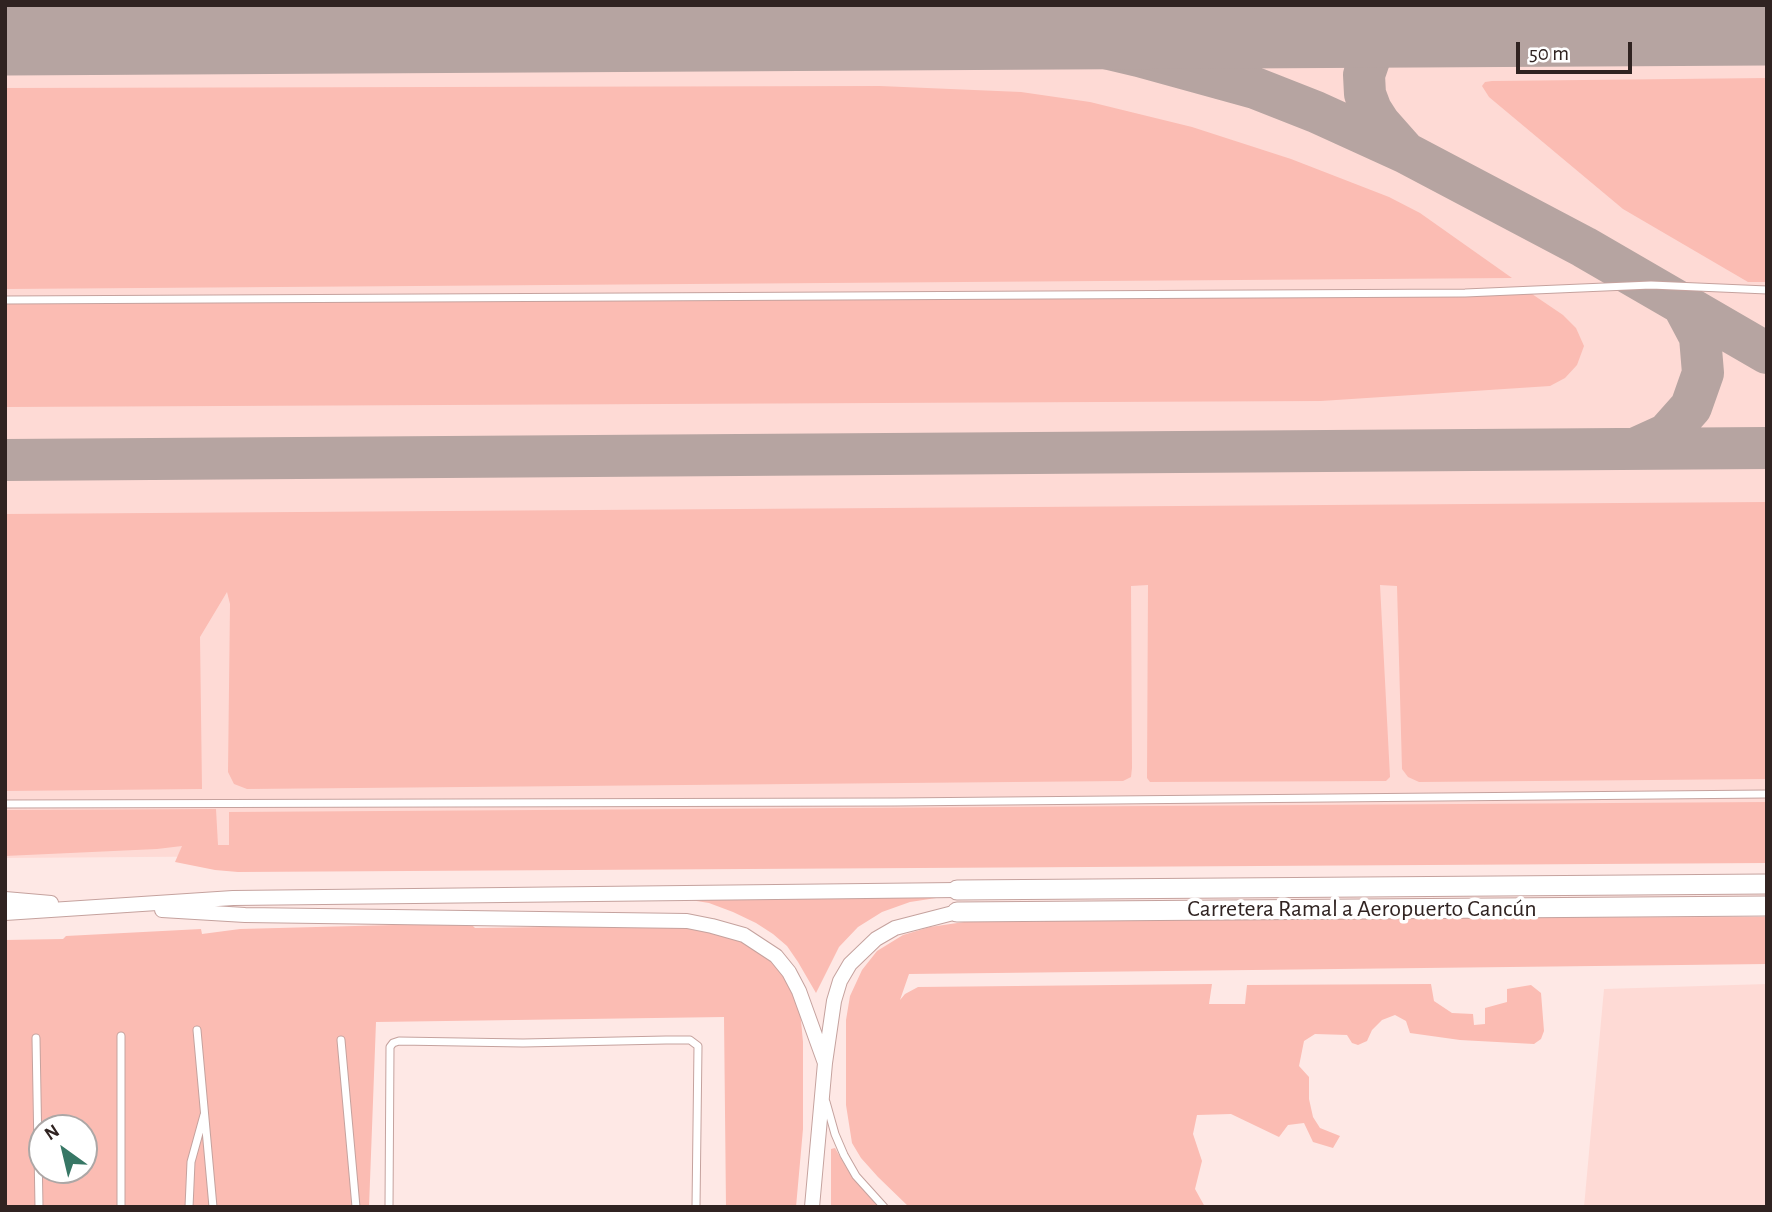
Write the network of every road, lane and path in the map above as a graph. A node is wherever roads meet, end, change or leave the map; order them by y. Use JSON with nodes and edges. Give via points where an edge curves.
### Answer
{"nodes":[{"id":1,"x":1767,"y":290,"type":"edge"},
{"id":2,"x":5,"y":300,"type":"edge"},
{"id":3,"x":1767,"y":794,"type":"edge"},
{"id":4,"x":5,"y":804,"type":"edge"},
{"id":5,"x":1767,"y":884,"type":"edge"},
{"id":6,"x":957,"y":890,"type":"joint"},
{"id":7,"x":5,"y":899,"type":"edge"},
{"id":8,"x":1767,"y":906,"type":"edge"},
{"id":9,"x":106,"y":907,"type":"junction"},
{"id":10,"x":957,"y":912,"type":"joint"},
{"id":11,"x":5,"y":913,"type":"edge"},
{"id":12,"x":197,"y":1030,"type":"dead end"},
{"id":13,"x":121,"y":1036,"type":"dead end"},
{"id":14,"x":36,"y":1038,"type":"dead end"},
{"id":15,"x":341,"y":1040,"type":"dead end"},
{"id":16,"x":825,"y":1063,"type":"junction"},
{"id":17,"x":823,"y":1094,"type":"junction"},
{"id":18,"x":206,"y":1107,"type":"junction"},
{"id":19,"x":39,"y":1207,"type":"edge"},
{"id":20,"x":121,"y":1207,"type":"edge"},
{"id":21,"x":189,"y":1207,"type":"edge"},
{"id":22,"x":213,"y":1207,"type":"edge"},
{"id":23,"x":356,"y":1207,"type":"edge"},
{"id":24,"x":389,"y":1207,"type":"edge"},
{"id":25,"x":696,"y":1207,"type":"edge"},
{"id":26,"x":812,"y":1207,"type":"edge"},
{"id":27,"x":884,"y":1207,"type":"edge"}],
"edges":[{"from":1,"to":2,"type":"lane","via":[[1651,285],[1465,293]]},
{"from":3,"to":4,"type":"lane"},
{"from":5,"to":6,"type":"main road","name":"Carretera Ramal a Aeropuerto Cancún"},
{"from":6,"to":9,"type":"street","via":[[233,898]]},
{"from":7,"to":9,"type":"street"},
{"from":8,"to":10,"type":"main road","name":"Carretera Ramal a Aeropuerto Cancún"},
{"from":9,"to":11,"type":"street"},
{"from":9,"to":16,"type":"street","via":[[245,915],[687,921],[712,926],[744,935],[776,956],[799,991]]},
{"from":10,"to":16,"type":"street","via":[[895,928],[850,964],[834,1001]]},
{"from":12,"to":18,"type":"lane"},
{"from":13,"to":20,"type":"lane"},
{"from":14,"to":19,"type":"lane"},
{"from":15,"to":23,"type":"lane"},
{"from":16,"to":17,"type":"street"},
{"from":17,"to":26,"type":"street"},
{"from":17,"to":27,"type":"lane","via":[[844,1155]]},
{"from":18,"to":21,"type":"lane","via":[[191,1162]]},
{"from":18,"to":22,"type":"lane"},
{"from":24,"to":25,"type":"lane","via":[[393,1043],[666,1040],[690,1040],[698,1046]]}]}
